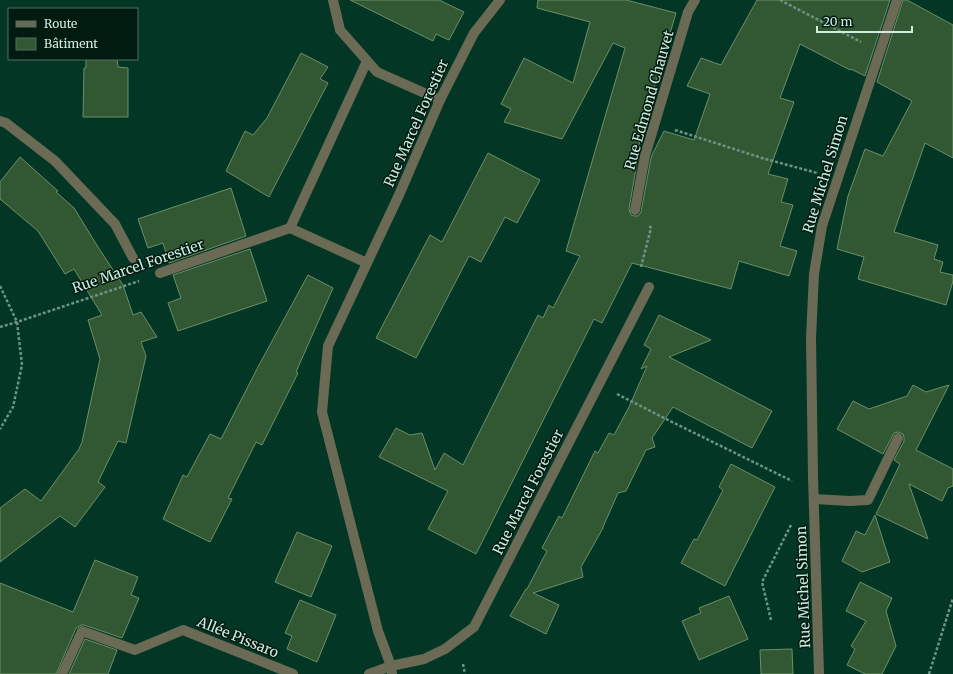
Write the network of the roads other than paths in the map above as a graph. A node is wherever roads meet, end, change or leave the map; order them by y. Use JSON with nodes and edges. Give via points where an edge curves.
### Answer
{"nodes":[{"id":1,"x":333,"y":0,"type":"edge"},
{"id":2,"x":500,"y":0,"type":"edge"},
{"id":3,"x":695,"y":0,"type":"edge"},
{"id":4,"x":897,"y":0,"type":"edge"},
{"id":5,"x":367,"y":61,"type":"junction"},
{"id":6,"x":440,"y":100,"type":"junction"},
{"id":7,"x":0,"y":121,"type":"edge"},
{"id":8,"x":635,"y":210,"type":"dead end"},
{"id":9,"x":290,"y":228,"type":"junction"},
{"id":10,"x":133,"y":258,"type":"dead end"},
{"id":11,"x":367,"y":264,"type":"junction"},
{"id":12,"x":160,"y":273,"type":"road end"},
{"id":13,"x":649,"y":287,"type":"road end"},
{"id":14,"x":898,"y":438,"type":"dead end"},
{"id":15,"x":814,"y":499,"type":"junction"},
{"id":16,"x":392,"y":670,"type":"edge"},
{"id":17,"x":62,"y":674,"type":"edge"},
{"id":18,"x":292,"y":674,"type":"edge"},
{"id":19,"x":369,"y":674,"type":"edge"},
{"id":20,"x":820,"y":674,"type":"edge"}],
"edges":[{"from":1,"to":5,"type":"street","via":[[340,30]]},
{"from":2,"to":6,"type":"street","name":"Rue Marcel Forestier","via":[[474,33]]},
{"from":3,"to":8,"type":"street","name":"Rue Edmond Chauvet","via":[[688,12],[645,156]]},
{"from":4,"to":15,"type":"street","name":"Rue Michel Simon","via":[[822,226],[814,274],[811,338]]},
{"from":5,"to":6,"type":"street","via":[[377,72]]},
{"from":5,"to":9,"type":"street"},
{"from":6,"to":11,"type":"street","name":"Rue Marcel Forestier"},
{"from":7,"to":10,"type":"street","via":[[55,161],[115,224]]},
{"from":9,"to":11,"type":"street"},
{"from":9,"to":12,"type":"street","name":"Rue Marcel Forestier"},
{"from":11,"to":16,"type":"street","name":"Rue Marcel Forestier","via":[[328,346],[322,412],[378,631]]},
{"from":13,"to":16,"type":"street","name":"Rue Marcel Forestier","via":[[474,628],[445,649]]},
{"from":14,"to":15,"type":"street","via":[[868,500]]},
{"from":15,"to":20,"type":"street","name":"Rue Michel Simon"},
{"from":16,"to":19,"type":"street"},
{"from":17,"to":18,"type":"street","name":"Allée Pissaro","via":[[82,631],[135,650],[183,630]]}]}
